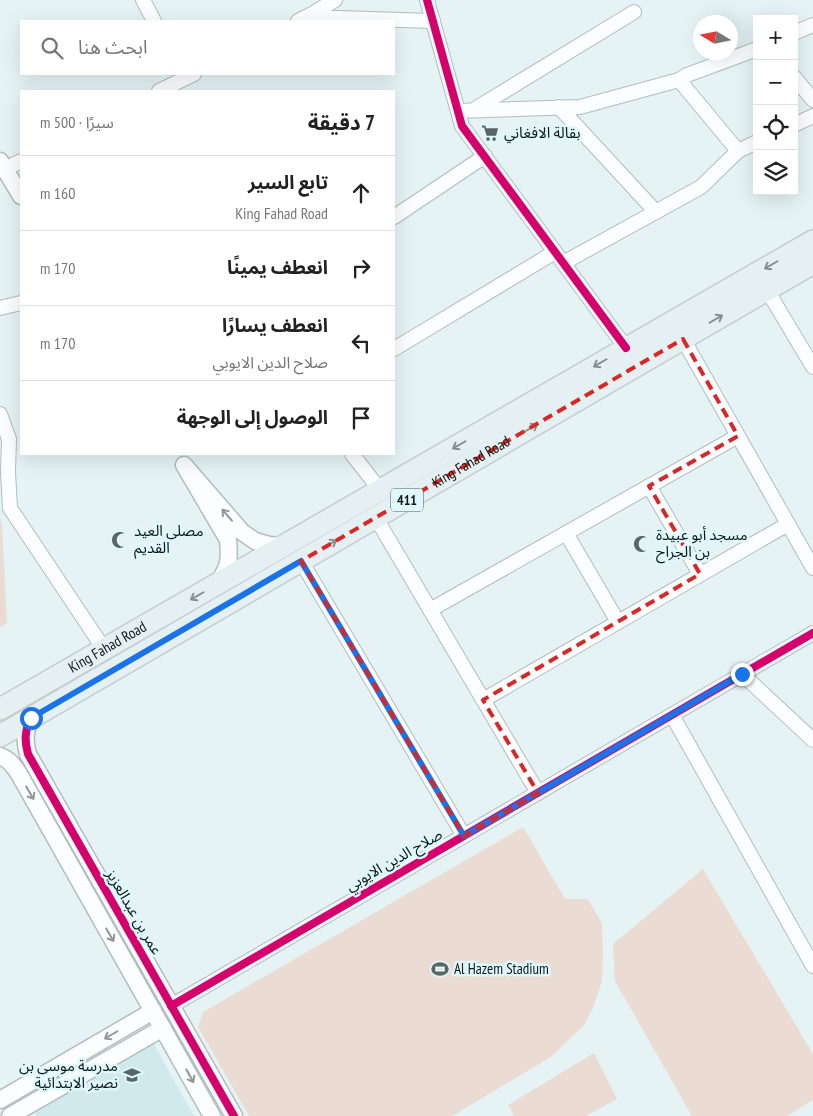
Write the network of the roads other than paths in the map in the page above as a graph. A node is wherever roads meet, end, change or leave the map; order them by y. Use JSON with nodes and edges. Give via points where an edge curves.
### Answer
{"nodes":[{"id":1,"x":143,"y":0,"type":"edge"},
{"id":2,"x":335,"y":0,"type":"edge"},
{"id":3,"x":427,"y":0,"type":"edge"},
{"id":4,"x":634,"y":12,"type":"dead end"},
{"id":5,"x":302,"y":19,"type":"edge"},
{"id":6,"x":153,"y":20,"type":"edge"},
{"id":7,"x":368,"y":20,"type":"edge"},
{"id":8,"x":395,"y":20,"type":"edge"},
{"id":9,"x":433,"y":21,"type":"junction"},
{"id":10,"x":813,"y":25,"type":"edge"},
{"id":11,"x":798,"y":31,"type":"edge"},
{"id":12,"x":753,"y":50,"type":"edge"},
{"id":13,"x":186,"y":75,"type":"edge"},
{"id":14,"x":679,"y":80,"type":"junction"},
{"id":15,"x":798,"y":82,"type":"edge"},
{"id":16,"x":161,"y":90,"type":"edge"},
{"id":17,"x":813,"y":100,"type":"edge"},
{"id":18,"x":559,"y":107,"type":"junction"},
{"id":19,"x":458,"y":110,"type":"junction"},
{"id":20,"x":473,"y":110,"type":"junction"},
{"id":21,"x":813,"y":116,"type":"edge"},
{"id":22,"x":798,"y":122,"type":"edge"},
{"id":23,"x":753,"y":144,"type":"edge"},
{"id":24,"x":738,"y":151,"type":"junction"},
{"id":25,"x":484,"y":156,"type":"junction"},
{"id":26,"x":20,"y":161,"type":"edge"},
{"id":27,"x":2,"y":165,"type":"edge"},
{"id":28,"x":20,"y":194,"type":"edge"},
{"id":29,"x":656,"y":212,"type":"junction"},
{"id":30,"x":395,"y":216,"type":"edge"},
{"id":31,"x":813,"y":240,"type":"edge"},
{"id":32,"x":559,"y":258,"type":"junction"},
{"id":33,"x":813,"y":263,"type":"edge"},
{"id":34,"x":767,"y":290,"type":"junction"},
{"id":35,"x":20,"y":303,"type":"edge"},
{"id":36,"x":0,"y":308,"type":"edge"},
{"id":37,"x":683,"y":339,"type":"junction"},
{"id":38,"x":626,"y":348,"type":"junction"},
{"id":39,"x":395,"y":349,"type":"edge"},
{"id":40,"x":813,"y":367,"type":"edge"},
{"id":41,"x":0,"y":414,"type":"edge"},
{"id":42,"x":738,"y":436,"type":"junction"},
{"id":43,"x":353,"y":455,"type":"edge"},
{"id":44,"x":181,"y":459,"type":"edge"},
{"id":45,"x":649,"y":486,"type":"junction"},
{"id":46,"x":380,"y":490,"type":"junction"},
{"id":47,"x":376,"y":518,"type":"junction"},
{"id":48,"x":788,"y":524,"type":"junction"},
{"id":49,"x":242,"y":532,"type":"junction"},
{"id":50,"x":566,"y":533,"type":"junction"},
{"id":51,"x":282,"y":546,"type":"junction"},
{"id":52,"x":244,"y":561,"type":"junction"},
{"id":53,"x":301,"y":561,"type":"junction"},
{"id":54,"x":813,"y":568,"type":"edge"},
{"id":55,"x":700,"y":574,"type":"junction"},
{"id":56,"x":266,"y":582,"type":"junction"},
{"id":57,"x":430,"y":610,"type":"junction"},
{"id":58,"x":618,"y":622,"type":"junction"},
{"id":59,"x":813,"y":633,"type":"edge"},
{"id":60,"x":104,"y":649,"type":"junction"},
{"id":61,"x":742,"y":674,"type":"junction"},
{"id":62,"x":483,"y":700,"type":"junction"},
{"id":63,"x":0,"y":709,"type":"edge"},
{"id":64,"x":672,"y":715,"type":"junction"},
{"id":65,"x":31,"y":718,"type":"junction"},
{"id":66,"x":0,"y":736,"type":"edge"},
{"id":67,"x":813,"y":740,"type":"edge"},
{"id":68,"x":0,"y":756,"type":"edge"},
{"id":69,"x":538,"y":793,"type":"junction"},
{"id":70,"x":464,"y":836,"type":"junction"},
{"id":71,"x":813,"y":966,"type":"edge"},
{"id":72,"x":171,"y":1006,"type":"junction"},
{"id":73,"x":153,"y":1011,"type":"junction"},
{"id":74,"x":162,"y":1028,"type":"junction"},
{"id":75,"x":0,"y":1100,"type":"edge"},
{"id":76,"x":15,"y":1115,"type":"edge"},
{"id":77,"x":212,"y":1116,"type":"edge"},
{"id":78,"x":234,"y":1116,"type":"edge"}],
"edges":[{"from":1,"to":6,"type":"street"},
{"from":2,"to":5,"type":"street"},
{"from":3,"to":9,"type":"street"},
{"from":4,"to":20,"type":"street"},
{"from":5,"to":7,"type":"street"},
{"from":8,"to":9,"type":"street"},
{"from":9,"to":19,"type":"street"},
{"from":10,"to":11,"type":"street"},
{"from":12,"to":14,"type":"street"},
{"from":13,"to":16,"type":"street"},
{"from":14,"to":18,"type":"street","via":[[580,107]]},
{"from":14,"to":24,"type":"street"},
{"from":15,"to":17,"type":"street"},
{"from":18,"to":20,"type":"street"},
{"from":18,"to":29,"type":"street"},
{"from":19,"to":20,"type":"street"},
{"from":19,"to":25,"type":"street","via":[[462,126]]},
{"from":21,"to":22,"type":"street"},
{"from":23,"to":24,"type":"street"},
{"from":24,"to":29,"type":"street","via":[[701,187]]},
{"from":25,"to":30,"type":"street"},
{"from":25,"to":32,"type":"street"},
{"from":26,"to":27,"type":"street"},
{"from":27,"to":28,"type":"street"},
{"from":29,"to":32,"type":"street"},
{"from":31,"to":38,"type":"main road","name":"King Fahad Road","number":"411","one_way":true},
{"from":32,"to":38,"type":"street"},
{"from":32,"to":39,"type":"street"},
{"from":33,"to":34,"type":"main road","name":"King Fahad Road","number":"411"},
{"from":37,"to":34,"type":"main road","name":"King Fahad Road","number":"411","one_way":true},
{"from":34,"to":40,"type":"street"},
{"from":35,"to":36,"type":"street"},
{"from":37,"to":42,"type":"street"},
{"from":47,"to":37,"type":"main road","name":"King Fahad Road","number":"411","one_way":true},
{"from":38,"to":46,"type":"main road","name":"King Fahad Road","number":"411","one_way":true},
{"from":41,"to":60,"type":"street","via":[[9,439],[10,508]]},
{"from":42,"to":45,"type":"street"},
{"from":42,"to":48,"type":"street"},
{"from":43,"to":46,"type":"street"},
{"from":49,"to":44,"type":"street","one_way":true},
{"from":44,"to":52,"type":"street","via":[[228,540]]},
{"from":45,"to":50,"type":"street"},
{"from":45,"to":55,"type":"street"},
{"from":46,"to":51,"type":"main road","name":"King Fahad Road","number":"411"},
{"from":53,"to":47,"type":"main road","name":"King Fahad Road","number":"411","one_way":true},
{"from":47,"to":57,"type":"street"},
{"from":48,"to":54,"type":"street"},
{"from":48,"to":55,"type":"street"},
{"from":49,"to":51,"type":"street","via":[[255,542]]},
{"from":49,"to":52,"type":"street"},
{"from":50,"to":57,"type":"street"},
{"from":50,"to":58,"type":"street"},
{"from":51,"to":52,"type":"main road","name":"King Fahad Road","number":"411"},
{"from":52,"to":56,"type":"street"},
{"from":52,"to":60,"type":"main road","name":"King Fahad Road","number":"411","one_way":true,"via":[[218,583]]},
{"from":53,"to":56,"type":"main road","name":"King Fahad Road","number":"411"},
{"from":53,"to":70,"type":"street"},
{"from":55,"to":58,"type":"street"},
{"from":56,"to":65,"type":"main road","name":"King Fahad Road","number":"411"},
{"from":57,"to":62,"type":"street"},
{"from":58,"to":62,"type":"street"},
{"from":59,"to":61,"type":"street","name":"صلاح الدين الايوبي"},
{"from":60,"to":63,"type":"main road","name":"King Fahad Road","number":"411"},
{"from":61,"to":64,"type":"street","name":"صلاح الدين الايوبي"},
{"from":61,"to":67,"type":"street"},
{"from":62,"to":69,"type":"street"},
{"from":64,"to":69,"type":"street","name":"صلاح الدين الايوبي"},
{"from":64,"to":71,"type":"street"},
{"from":65,"to":66,"type":"main road","name":"King Fahad Road","number":"411"},
{"from":65,"to":72,"type":"street","name":"عمر بن عبدالعزيز","via":[[26,736],[28,754]]},
{"from":68,"to":73,"type":"street","one_way":true,"via":[[12,763],[19,774]]},
{"from":69,"to":70,"type":"street","name":"صلاح الدين الايوبي"},
{"from":70,"to":72,"type":"street","name":"صلاح الدين الايوبي"},
{"from":72,"to":78,"type":"street","name":"عمر بن عبدالعزيز"},
{"from":73,"to":74,"type":"street"},
{"from":73,"to":75,"type":"street","one_way":true},
{"from":74,"to":76,"type":"street"},
{"from":74,"to":77,"type":"street","one_way":true}]}
